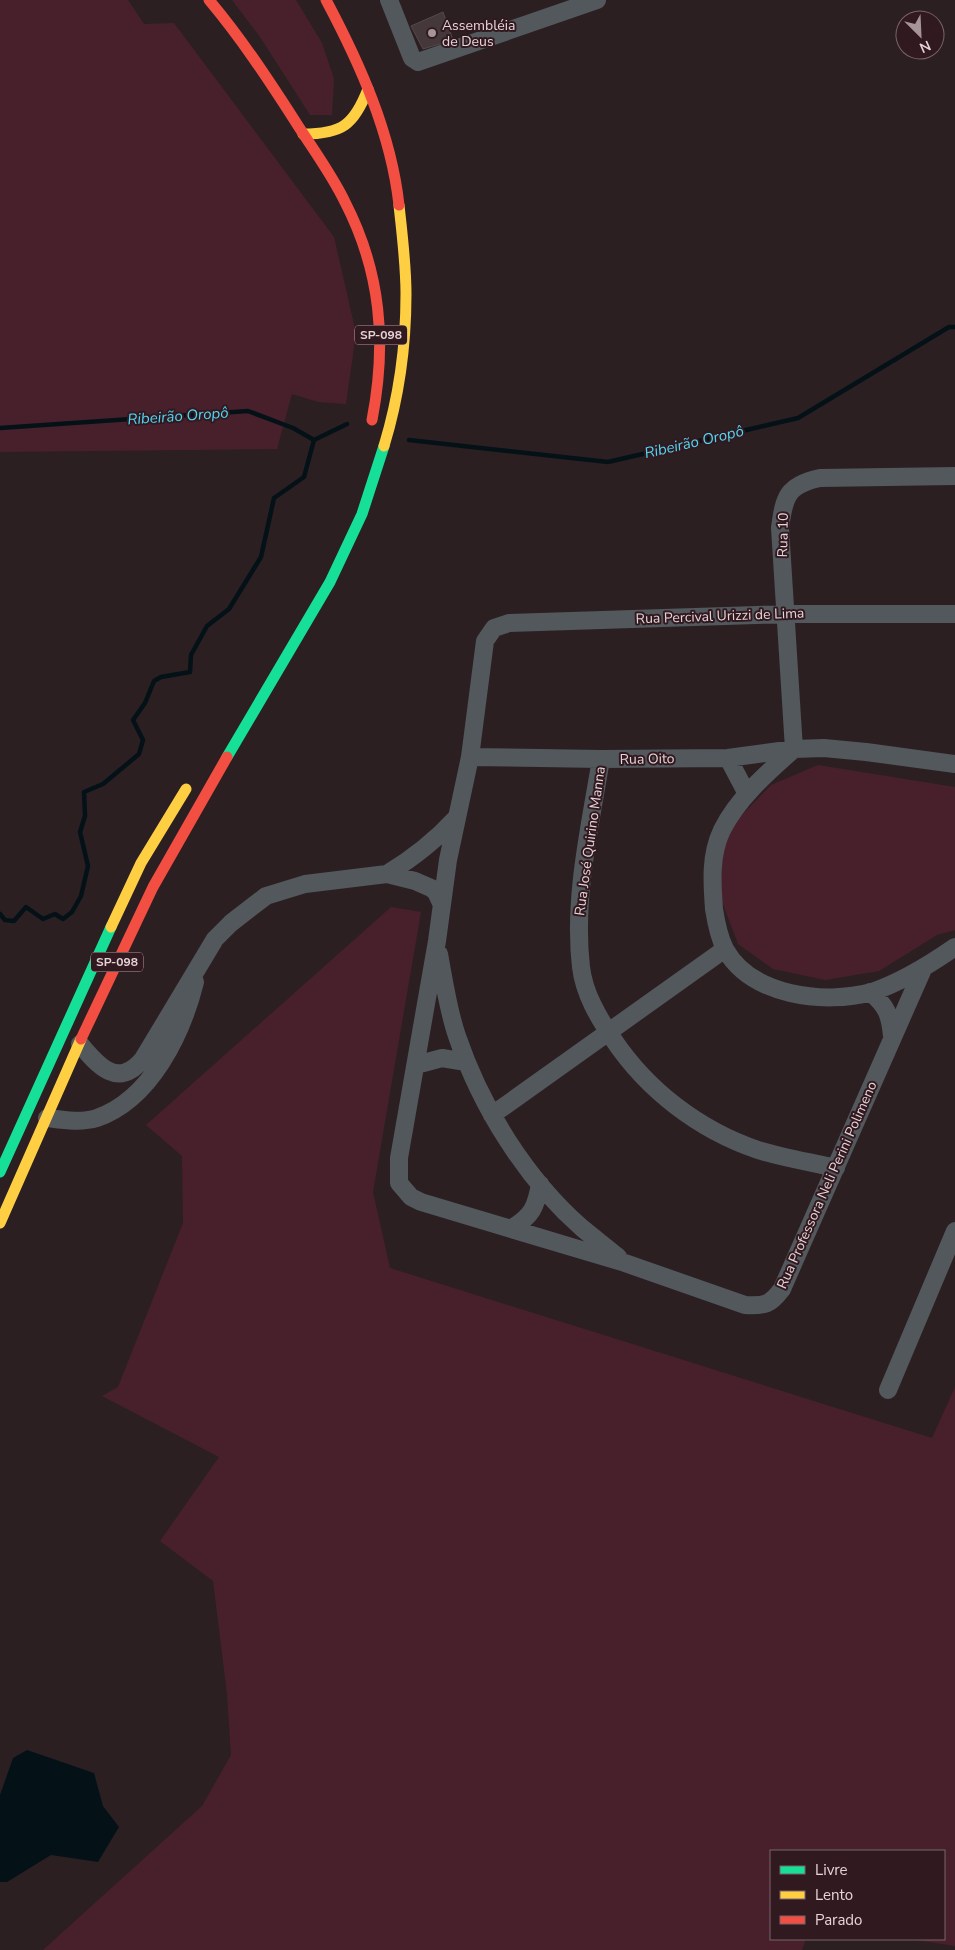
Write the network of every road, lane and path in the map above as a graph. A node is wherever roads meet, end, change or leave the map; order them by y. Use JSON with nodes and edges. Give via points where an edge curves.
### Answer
{"nodes":[{"id":1,"x":210,"y":0,"type":"edge"},
{"id":2,"x":326,"y":0,"type":"edge"},
{"id":3,"x":388,"y":0,"type":"edge"},
{"id":4,"x":594,"y":0,"type":"edge"},
{"id":5,"x":368,"y":89,"type":"junction"},
{"id":6,"x":303,"y":134,"type":"junction"},
{"id":7,"x":369,"y":433,"type":"dead end"},
{"id":8,"x":955,"y":476,"type":"edge"},
{"id":9,"x":785,"y":614,"type":"junction"},
{"id":10,"x":955,"y":614,"type":"edge"},
{"id":11,"x":794,"y":749,"type":"junction"},
{"id":12,"x":470,"y":757,"type":"junction"},
{"id":13,"x":728,"y":758,"type":"junction"},
{"id":14,"x":601,"y":759,"type":"junction"},
{"id":15,"x":955,"y":764,"type":"edge"},
{"id":16,"x":192,"y":781,"type":"dead end"},
{"id":17,"x":747,"y":794,"type":"junction"},
{"id":18,"x":457,"y":818,"type":"junction"},
{"id":19,"x":387,"y":874,"type":"junction"},
{"id":20,"x":441,"y":903,"type":"junction"},
{"id":21,"x":437,"y":941,"type":"junction"},
{"id":22,"x":955,"y":947,"type":"edge"},
{"id":23,"x":725,"y":949,"type":"junction"},
{"id":24,"x":199,"y":964,"type":"junction"},
{"id":25,"x":923,"y":969,"type":"junction"},
{"id":26,"x":870,"y":992,"type":"junction"},
{"id":27,"x":609,"y":1033,"type":"junction"},
{"id":28,"x":892,"y":1036,"type":"junction"},
{"id":29,"x":80,"y":1044,"type":"junction"},
{"id":30,"x":466,"y":1062,"type":"junction"},
{"id":31,"x":416,"y":1065,"type":"junction"},
{"id":32,"x":492,"y":1115,"type":"junction"},
{"id":33,"x":47,"y":1118,"type":"junction"},
{"id":34,"x":836,"y":1168,"type":"junction"},
{"id":35,"x":0,"y":1172,"type":"edge"},
{"id":36,"x":540,"y":1184,"type":"junction"},
{"id":37,"x":0,"y":1223,"type":"edge"},
{"id":38,"x":512,"y":1228,"type":"junction"},
{"id":39,"x":955,"y":1231,"type":"edge"},
{"id":40,"x":625,"y":1263,"type":"junction"},
{"id":41,"x":888,"y":1390,"type":"dead end"}],
"edges":[{"from":1,"to":6,"type":"highway","number":"SP-098","via":[[241,40]]},
{"from":2,"to":5,"type":"highway","number":"SP-098"},
{"from":3,"to":4,"type":"street","via":[[412,58],[418,62]]},
{"from":5,"to":6,"type":"highway","via":[[361,109],[344,128],[330,133]]},
{"from":5,"to":29,"type":"highway","number":"SP-098","via":[[395,177],[406,292],[397,388],[381,458],[360,516],[331,580],[162,870]]},
{"from":6,"to":7,"type":"highway","number":"SP-098","via":[[351,213],[367,251],[378,291],[382,330],[377,398]]},
{"from":8,"to":9,"type":"street","name":"Rua 10","via":[[820,478],[794,487],[786,496],[780,528]]},
{"from":9,"to":10,"type":"street","name":"Rua Percival Urizzi de Lima"},
{"from":9,"to":11,"type":"street","name":"Rua 10"},
{"from":9,"to":12,"type":"street","name":"Rua Percival Urizzi de Lima","via":[[509,623],[494,628],[485,641]]},
{"from":11,"to":13,"type":"street","name":"Rua Oito"},
{"from":11,"to":15,"type":"street","name":"Rua Oito","via":[[824,748]]},
{"from":11,"to":17,"type":"street"},
{"from":12,"to":14,"type":"street","name":"Rua Oito"},
{"from":12,"to":18,"type":"street"},
{"from":13,"to":14,"type":"street","name":"Rua Oito"},
{"from":13,"to":17,"type":"street"},
{"from":14,"to":27,"type":"street","name":"Rua José Quirino Manna","via":[[579,904],[579,939],[585,986]]},
{"from":16,"to":35,"type":"highway","number":"SP-098","via":[[141,863]]},
{"from":17,"to":23,"type":"street","via":[[722,830],[713,856],[716,922]]},
{"from":18,"to":19,"type":"street","via":[[415,857]]},
{"from":18,"to":20,"type":"street"},
{"from":19,"to":20,"type":"street","via":[[431,888]]},
{"from":19,"to":24,"type":"street","via":[[305,884],[266,896],[215,939]]},
{"from":20,"to":21,"type":"street"},
{"from":21,"to":30,"type":"street","via":[[447,998]]},
{"from":21,"to":31,"type":"street"},
{"from":22,"to":25,"type":"street"},
{"from":23,"to":26,"type":"street","via":[[745,971],[782,992],[816,997]]},
{"from":23,"to":27,"type":"street"},
{"from":24,"to":29,"type":"street","via":[[136,1067],[116,1074],[106,1071]]},
{"from":24,"to":33,"type":"street","via":[[188,1009],[175,1040],[152,1075],[133,1095],[117,1108],[96,1118],[81,1121]]},
{"from":25,"to":26,"type":"street"},
{"from":25,"to":28,"type":"street","name":"Rua Professora Neli Perini Polimeno"},
{"from":26,"to":28,"type":"street","via":[[888,1011]]},
{"from":27,"to":32,"type":"street"},
{"from":27,"to":34,"type":"street","name":"Rua José Quirino Manna","via":[[628,1061],[656,1090],[699,1122],[759,1150]]},
{"from":28,"to":34,"type":"street","name":"Rua Professora Neli Perini Polimeno"},
{"from":29,"to":33,"type":"highway","number":"SP-098"},
{"from":30,"to":31,"type":"street","via":[[442,1058]]},
{"from":30,"to":32,"type":"street"},
{"from":31,"to":38,"type":"street","name":"Rua Professora Neli Perini Polimeno","via":[[398,1158],[399,1183],[411,1197],[421,1202]]},
{"from":32,"to":36,"type":"street"},
{"from":33,"to":37,"type":"highway","number":"SP-098"},
{"from":34,"to":40,"type":"street","name":"Rua Professora Neli Perini Polimeno","via":[[782,1288],[768,1304],[745,1305]]},
{"from":36,"to":38,"type":"street","via":[[534,1209]]},
{"from":36,"to":40,"type":"street","via":[[581,1227]]},
{"from":38,"to":40,"type":"street","name":"Rua Professora Neli Perini Polimeno"},
{"from":39,"to":41,"type":"street"}]}
